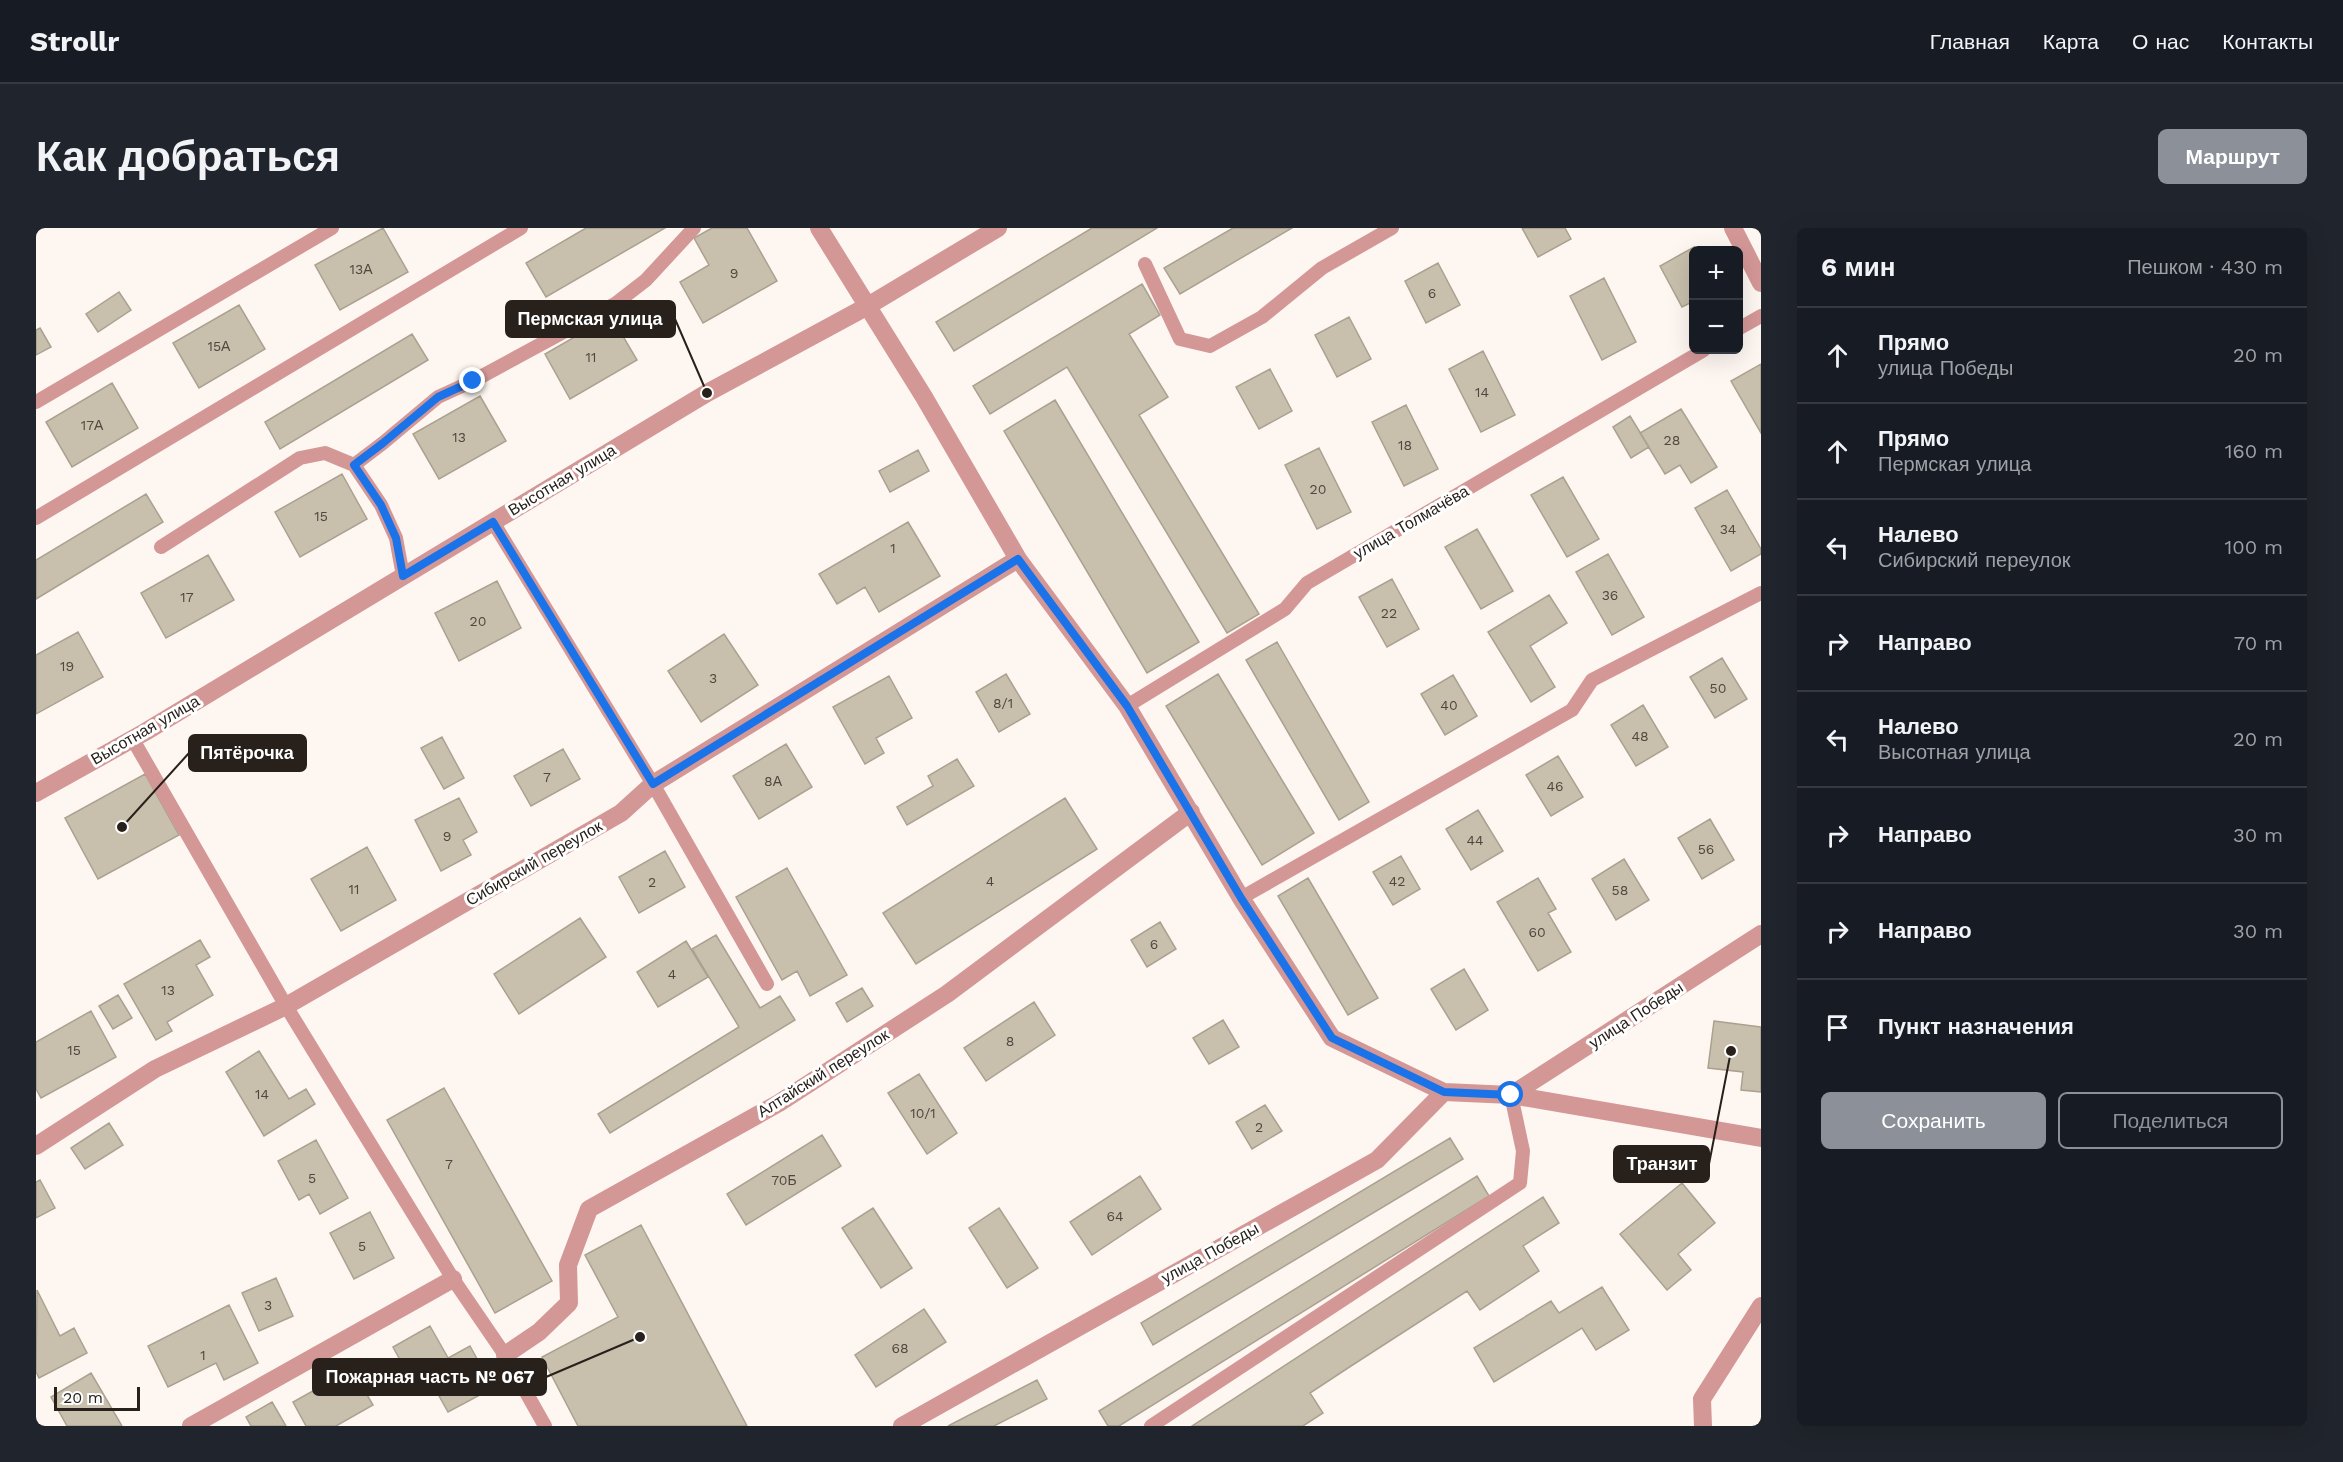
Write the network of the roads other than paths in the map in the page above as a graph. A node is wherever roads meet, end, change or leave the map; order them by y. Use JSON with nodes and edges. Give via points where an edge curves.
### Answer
{"nodes":[{"id":1,"x":332,"y":228,"type":"edge"},
{"id":2,"x":521,"y":228,"type":"edge"},
{"id":3,"x":694,"y":228,"type":"edge"},
{"id":4,"x":819,"y":228,"type":"edge"},
{"id":5,"x":998,"y":228,"type":"edge"},
{"id":6,"x":1392,"y":228,"type":"edge"},
{"id":7,"x":1733,"y":228,"type":"edge"},
{"id":8,"x":1145,"y":264,"type":"dead end"},
{"id":9,"x":1761,"y":283,"type":"edge"},
{"id":10,"x":866,"y":307,"type":"junction"},
{"id":11,"x":1761,"y":316,"type":"edge"},
{"id":12,"x":1743,"y":326,"type":"edge"},
{"id":13,"x":1697,"y":354,"type":"edge"},
{"id":14,"x":36,"y":402,"type":"edge"},
{"id":15,"x":354,"y":465,"type":"junction"},
{"id":16,"x":36,"y":518,"type":"edge"},
{"id":17,"x":493,"y":522,"type":"junction"},
{"id":18,"x":160,"y":547,"type":"dead end"},
{"id":19,"x":1018,"y":559,"type":"junction"},
{"id":20,"x":403,"y":576,"type":"junction"},
{"id":21,"x":1761,"y":593,"type":"edge"},
{"id":22,"x":1127,"y":706,"type":"junction"},
{"id":23,"x":132,"y":738,"type":"junction"},
{"id":24,"x":653,"y":784,"type":"junction"},
{"id":25,"x":36,"y":793,"type":"edge"},
{"id":26,"x":1191,"y":812,"type":"junction"},
{"id":27,"x":1241,"y":898,"type":"junction"},
{"id":28,"x":1761,"y":934,"type":"edge"},
{"id":29,"x":767,"y":984,"type":"dead end"},
{"id":30,"x":286,"y":1005,"type":"junction"},
{"id":31,"x":1444,"y":1092,"type":"junction"},
{"id":32,"x":1511,"y":1095,"type":"junction"},
{"id":33,"x":1761,"y":1138,"type":"edge"},
{"id":34,"x":36,"y":1146,"type":"edge"},
{"id":35,"x":453,"y":1279,"type":"junction"},
{"id":36,"x":1761,"y":1306,"type":"edge"},
{"id":37,"x":505,"y":1355,"type":"junction"},
{"id":38,"x":191,"y":1426,"type":"edge"},
{"id":39,"x":545,"y":1426,"type":"edge"},
{"id":40,"x":902,"y":1426,"type":"edge"},
{"id":41,"x":1151,"y":1426,"type":"edge"},
{"id":42,"x":1703,"y":1426,"type":"edge"}],
"edges":[{"from":1,"to":14,"type":"lane"},
{"from":2,"to":16,"type":"lane"},
{"from":3,"to":15,"type":"lane","via":[[646,280],[615,304],[438,397]]},
{"from":4,"to":10,"type":"street"},
{"from":5,"to":10,"type":"street","name":"Высотная улица"},
{"from":6,"to":8,"type":"lane","via":[[1322,268],[1262,317],[1210,346],[1180,339]]},
{"from":7,"to":9,"type":"street"},
{"from":10,"to":17,"type":"street","name":"Высотная улица","via":[[707,393]]},
{"from":10,"to":19,"type":"street","via":[[924,397]]},
{"from":11,"to":12,"type":"lane"},
{"from":13,"to":22,"type":"lane","name":"улица Толмачёва","via":[[1307,583],[1285,609]]},
{"from":15,"to":18,"type":"lane","via":[[326,453],[300,458]]},
{"from":15,"to":20,"type":"lane","via":[[381,505],[396,538]]},
{"from":17,"to":20,"type":"street","name":"Высотная улица"},
{"from":17,"to":24,"type":"lane"},
{"from":19,"to":22,"type":"street"},
{"from":19,"to":24,"type":"street","name":"Сибирский переулок"},
{"from":20,"to":23,"type":"street","name":"Высотная улица"},
{"from":21,"to":27,"type":"lane","via":[[1592,680],[1572,710]]},
{"from":22,"to":26,"type":"street"},
{"from":23,"to":25,"type":"street","name":"Высотная улица"},
{"from":23,"to":30,"type":"lane"},
{"from":24,"to":29,"type":"lane"},
{"from":24,"to":30,"type":"street","name":"Сибирский переулок","via":[[621,813]]},
{"from":26,"to":27,"type":"street"},
{"from":26,"to":37,"type":"street","name":"Алтайский переулок","via":[[937,1000],[779,1103],[589,1209],[568,1265],[569,1303],[539,1332]]},
{"from":27,"to":31,"type":"street","via":[[1332,1038]]},
{"from":28,"to":32,"type":"street","name":"улица Победы"},
{"from":30,"to":34,"type":"street","name":"Сибирский переулок","via":[[155,1069]]},
{"from":30,"to":35,"type":"lane"},
{"from":31,"to":32,"type":"street"},
{"from":31,"to":40,"type":"street","name":"улица Победы","via":[[1377,1160]]},
{"from":32,"to":33,"type":"street"},
{"from":32,"to":41,"type":"lane","via":[[1523,1151],[1520,1183]]},
{"from":35,"to":37,"type":"lane"},
{"from":35,"to":38,"type":"street"},
{"from":36,"to":42,"type":"street","via":[[1702,1399]]},
{"from":37,"to":39,"type":"lane"}]}
